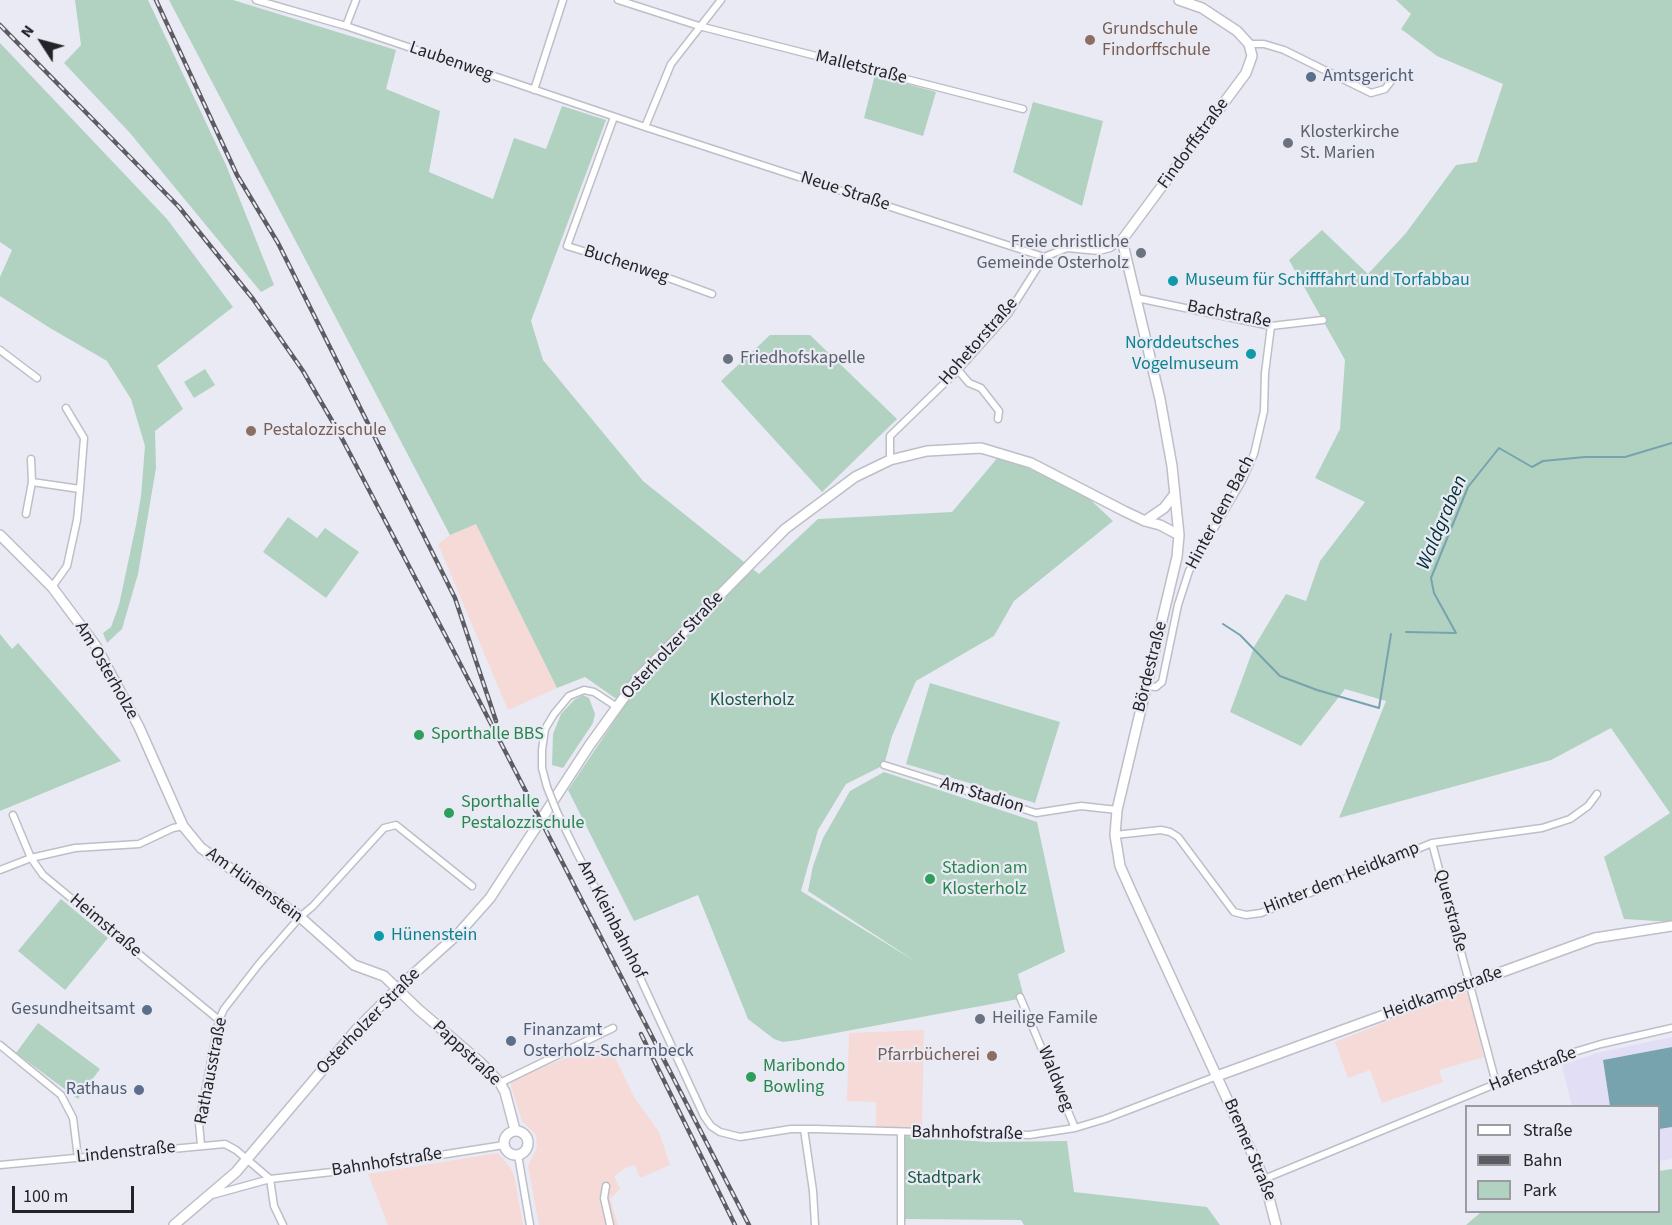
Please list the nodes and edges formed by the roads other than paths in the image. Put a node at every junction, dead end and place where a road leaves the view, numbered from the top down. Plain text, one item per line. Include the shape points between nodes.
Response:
1 (256, 0) edge
2 (356, 0) edge
3 (563, 0) edge
4 (618, 0) edge
5 (721, 0) edge
6 (1179, 0) edge
7 (346, 26) junction
8 (699, 26) junction
9 (1249, 44) junction
10 (1392, 80) dead end
11 (534, 90) junction
12 (1023, 109) dead end
13 (614, 117) junction
14 (645, 127) junction
15 (1122, 240) junction
16 (1044, 257) junction
17 (712, 294) dead end
18 (1137, 298) junction
19 (1323, 320) dead end
20 (1271, 326) junction
21 (0, 350) edge
22 (958, 370) junction
23 (37, 378) dead end
24 (66, 408) dead end
25 (998, 419) dead end
26 (32, 459) dead end
27 (890, 460) junction
28 (32, 482) junction
29 (80, 489) junction
30 (1174, 495) junction
31 (26, 514) dead end
32 (1145, 521) junction
33 (0, 535) edge
34 (1179, 535) junction
35 (52, 586) junction
36 (1146, 686) junction
37 (617, 707) junction
38 (884, 765) dead end
39 (1597, 794) dead end
40 (1117, 810) junction
41 (13, 815) dead end
42 (183, 826) junction
43 (1114, 835) junction
44 (1432, 843) junction
45 (31, 858) junction
46 (0, 870) edge
47 (472, 886) dead end
48 (300, 916) junction
49 (1672, 926) edge
50 (1469, 984) junction
51 (398, 988) junction
52 (1020, 997) dead end
53 (219, 1020) junction
54 (613, 1028) dead end
55 (1672, 1028) edge
56 (0, 1045) edge
57 (1217, 1076) junction
58 (500, 1083) junction
59 (1496, 1083) junction
60 (711, 1126) joint
61 (1075, 1128) junction
62 (804, 1129) junction
63 (515, 1130) junction
64 (901, 1133) junction
65 (201, 1144) junction
66 (504, 1145) junction
67 (518, 1155) junction
68 (78, 1158) junction
69 (247, 1160) junction
70 (0, 1165) edge
71 (270, 1179) junction
72 (1264, 1179) junction
73 (606, 1186) dead end
74 (211, 1195) junction
75 (174, 1225) edge
76 (283, 1225) edge
77 (530, 1225) edge
78 (610, 1225) edge
79 (815, 1225) edge
80 (901, 1225) edge
81 (1276, 1225) edge

1 - 7 street, Laubenweg
2 - 7 street
3 - 11 street
4 - 8 street, Malletstraße
5 - 8 street
6 - 9 street via 1202,8 1237,31
7 - 11 street, Laubenweg
8 - 12 street, Malletstraße
8 - 14 street via 671,64
9 - 10 street via 1284,50 1371,93 1384,89
9 - 15 street, Findorffstraße via 1252,56 1246,73
11 - 13 street, Laubenweg
13 - 14 street, Laubenweg
13 - 17 street, Buchenweg via 567,246
14 - 16 street, Neue Straße
15 - 16 street via 1099,251 1067,248
15 - 18 street, Bördestraße
16 - 22 street, Hohetorstraße via 1008,314
18 - 20 street, Bachstraße
18 - 30 street, Bördestraße via 1160,399
19 - 20 street, Bachstraße
20 - 36 street, Hinter dem Bach via 1264,411 1254,454 1189,572 1178,604 1162,682 1156,687
21 - 23 street
22 - 25 street via 969,383 981,388 999,411
22 - 27 street, Hohetorstraße via 890,436
24 - 29 street via 84,438
26 - 28 street
27 - 32 street, Osterholzer Straße via 927,451 993,451 1031,463
27 - 37 street, Osterholzer Straße via 855,477 785,529 638,678
28 - 29 street
28 - 31 street
29 - 35 street via 67,566
30 - 32 street via 1164,508
30 - 34 street, Bördestraße
32 - 34 street, Osterholzer Straße
33 - 35 street, Am Osterholze
34 - 36 street, Bördestraße
35 - 42 street, Am Osterholze via 83,626 119,687
36 - 40 street, Bördestraße
37 - 51 street, Osterholzer Straße via 490,898 459,933
37 - 60 street, Am Kleinbahnhof, bridge via 594,692 584,690 569,696 545,729 542,758 548,787
38 - 40 street, Am Stadion via 1036,813 1081,806
39 - 44 street, Hinter dem Heidkamp via 1577,815 1561,822 1506,834
40 - 43 street, Bördestraße
41 - 45 street, Heimstraße
42 - 45 street via 139,844 75,848
42 - 48 street, Am Hünenstein via 201,848
43 - 44 street, Hinter dem Heidkamp via 1170,832 1178,837 1234,912 1246,915 1261,913
43 - 57 street, Bördestraße via 1120,866
44 - 50 street, Querstraße
45 - 46 street
45 - 53 street, Heimstraße via 44,875
47 - 48 street, Rathausstraße via 396,825 384,828 314,906
48 - 51 street, Am Hünenstein via 354,965 384,976
48 - 53 street, Rathausstraße via 230,1000
49 - 50 street, Heidkampstraße via 1595,938
50 - 57 street, Heidkampstraße
50 - 59 street, Querstraße
51 - 58 street, Pappstraße
51 - 69 street, Osterholzer Straße via 357,1029
52 - 61 street, Waldweg
53 - 65 street, Rathausstraße via 199,1123
54 - 58 street
55 - 59 street, Hafenstraße via 1570,1053
56 - 68 street via 61,1095 73,1118
57 - 61 street, Bahnhofstraße
57 - 72 street, Bremer Straße
58 - 63 street, Pappstraße via 509,1101
59 - 72 street, Hafenstraße
60 - 62 street, Bahnhofstraße via 740,1137
61 - 64 street, Bahnhofstraße via 1029,1135
62 - 64 street, Bahnhofstraße
62 - 79 street
63 - 66 street via 507,1135
63 - 67 street via 528,1141 527,1149
64 - 80 street
65 - 68 street, Lindenstraße
65 - 69 street, Lindenstraße via 225,1144
66 - 67 street via 508,1153
66 - 71 street, Bahnhofstraße
67 - 77 street
68 - 70 street, Lindenstraße
69 - 71 street
69 - 74 street, Bahnhofstraße
71 - 74 street, Bahnhofstraße
71 - 76 street via 274,1206
72 - 81 street, Bremer Straße
73 - 78 street via 604,1198
74 - 75 street, Bahnhofstraße

